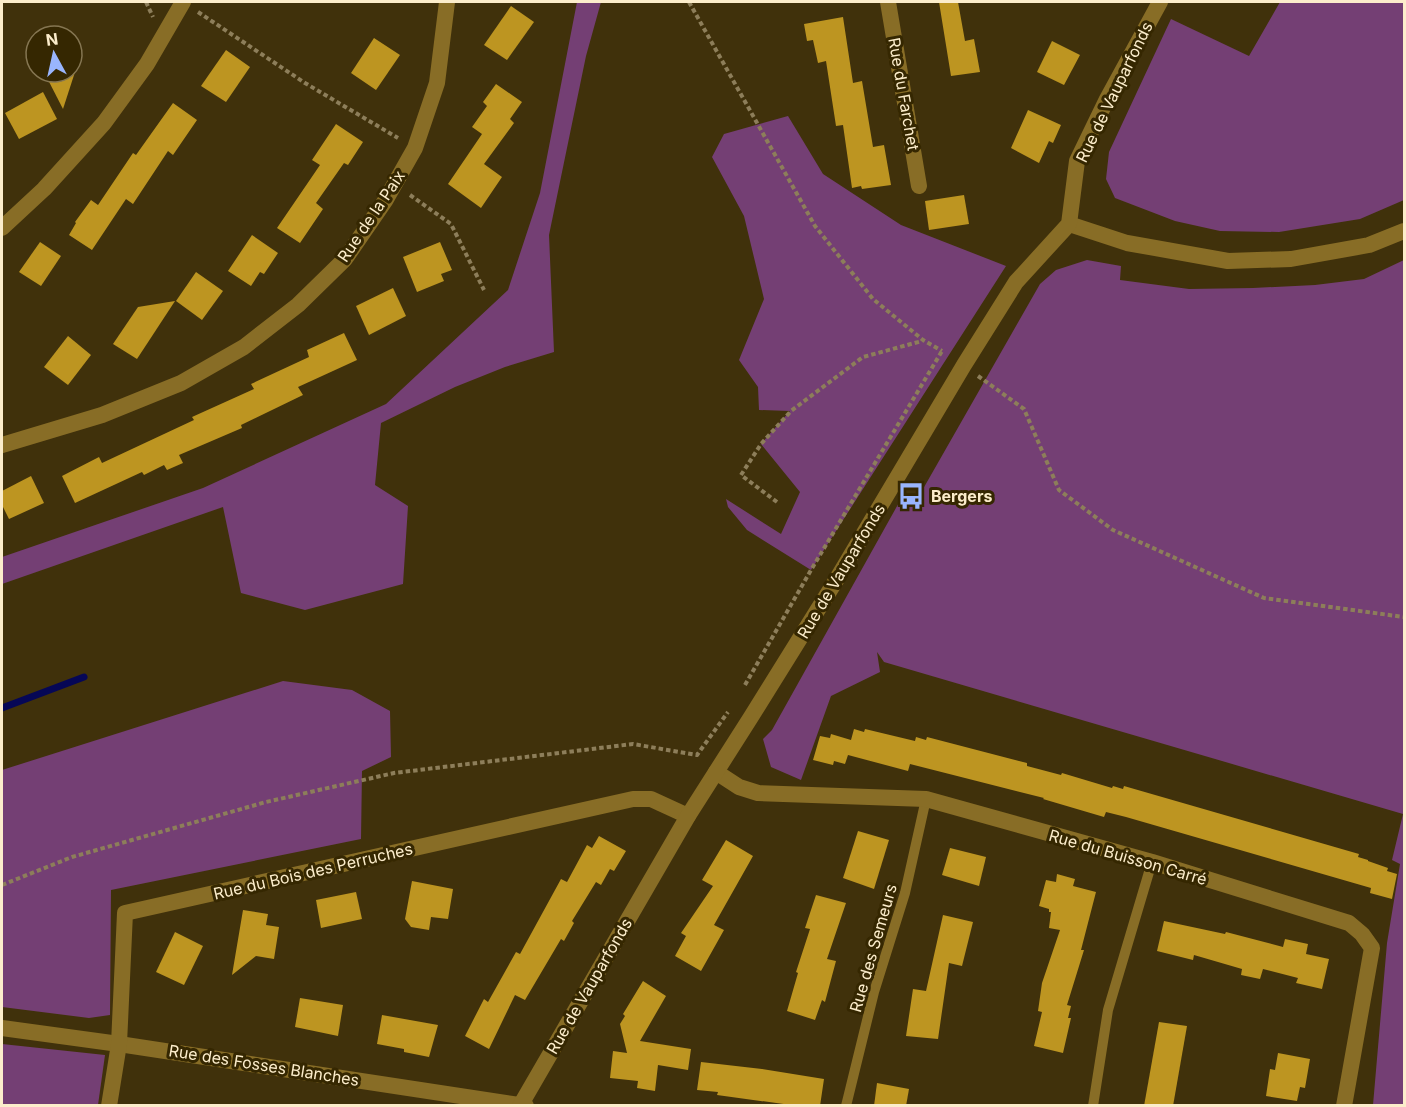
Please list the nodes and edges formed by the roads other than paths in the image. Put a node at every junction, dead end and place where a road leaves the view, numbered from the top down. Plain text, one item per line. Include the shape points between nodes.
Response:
1 (183, 2) edge
2 (447, 2) edge
3 (888, 2) edge
4 (1160, 2) edge
5 (919, 186) dead end
6 (1070, 224) junction
7 (2, 228) edge
8 (1404, 231) edge
9 (2, 445) edge
10 (716, 772) junction
11 (926, 799) junction
12 (688, 816) junction
13 (1152, 862) junction
14 (2, 1028) edge
15 (119, 1044) junction
16 (522, 1105) edge
17 (109, 1106) edge
18 (846, 1106) edge
19 (1093, 1106) edge
20 (1344, 1106) edge

1 - 7 street via 147,64 104,123
2 - 9 street, Rue de la Paix via 437,83 415,148 345,259 298,305 244,347 181,383 102,415
3 - 5 street, Rue du Farchet
4 - 6 street, Rue de Vauparfonds via 1077,161
6 - 8 street via 1126,243 1228,261 1291,259 1369,245
6 - 10 street, Rue de Vauparfonds via 1016,282
10 - 11 street, Rue du Buisson Carré via 739,787 758,793
10 - 12 street, Rue de Vauparfonds
11 - 13 street, Rue du Buisson Carré
11 - 18 lane, Rue des Semeurs via 905,893 874,992
12 - 15 street, Rue du Bois des Perruches via 651,800 633,799 125,913
12 - 16 street, Rue de Vauparfonds
13 - 19 lane via 1108,1010
13 - 20 street, Rue du Buisson Carré via 1349,923 1362,934 1372,948
14 - 15 street, Rue des Fosses Blanches
15 - 16 street, Rue des Fosses Blanches
15 - 17 street, Rue du Bois des Perruches

